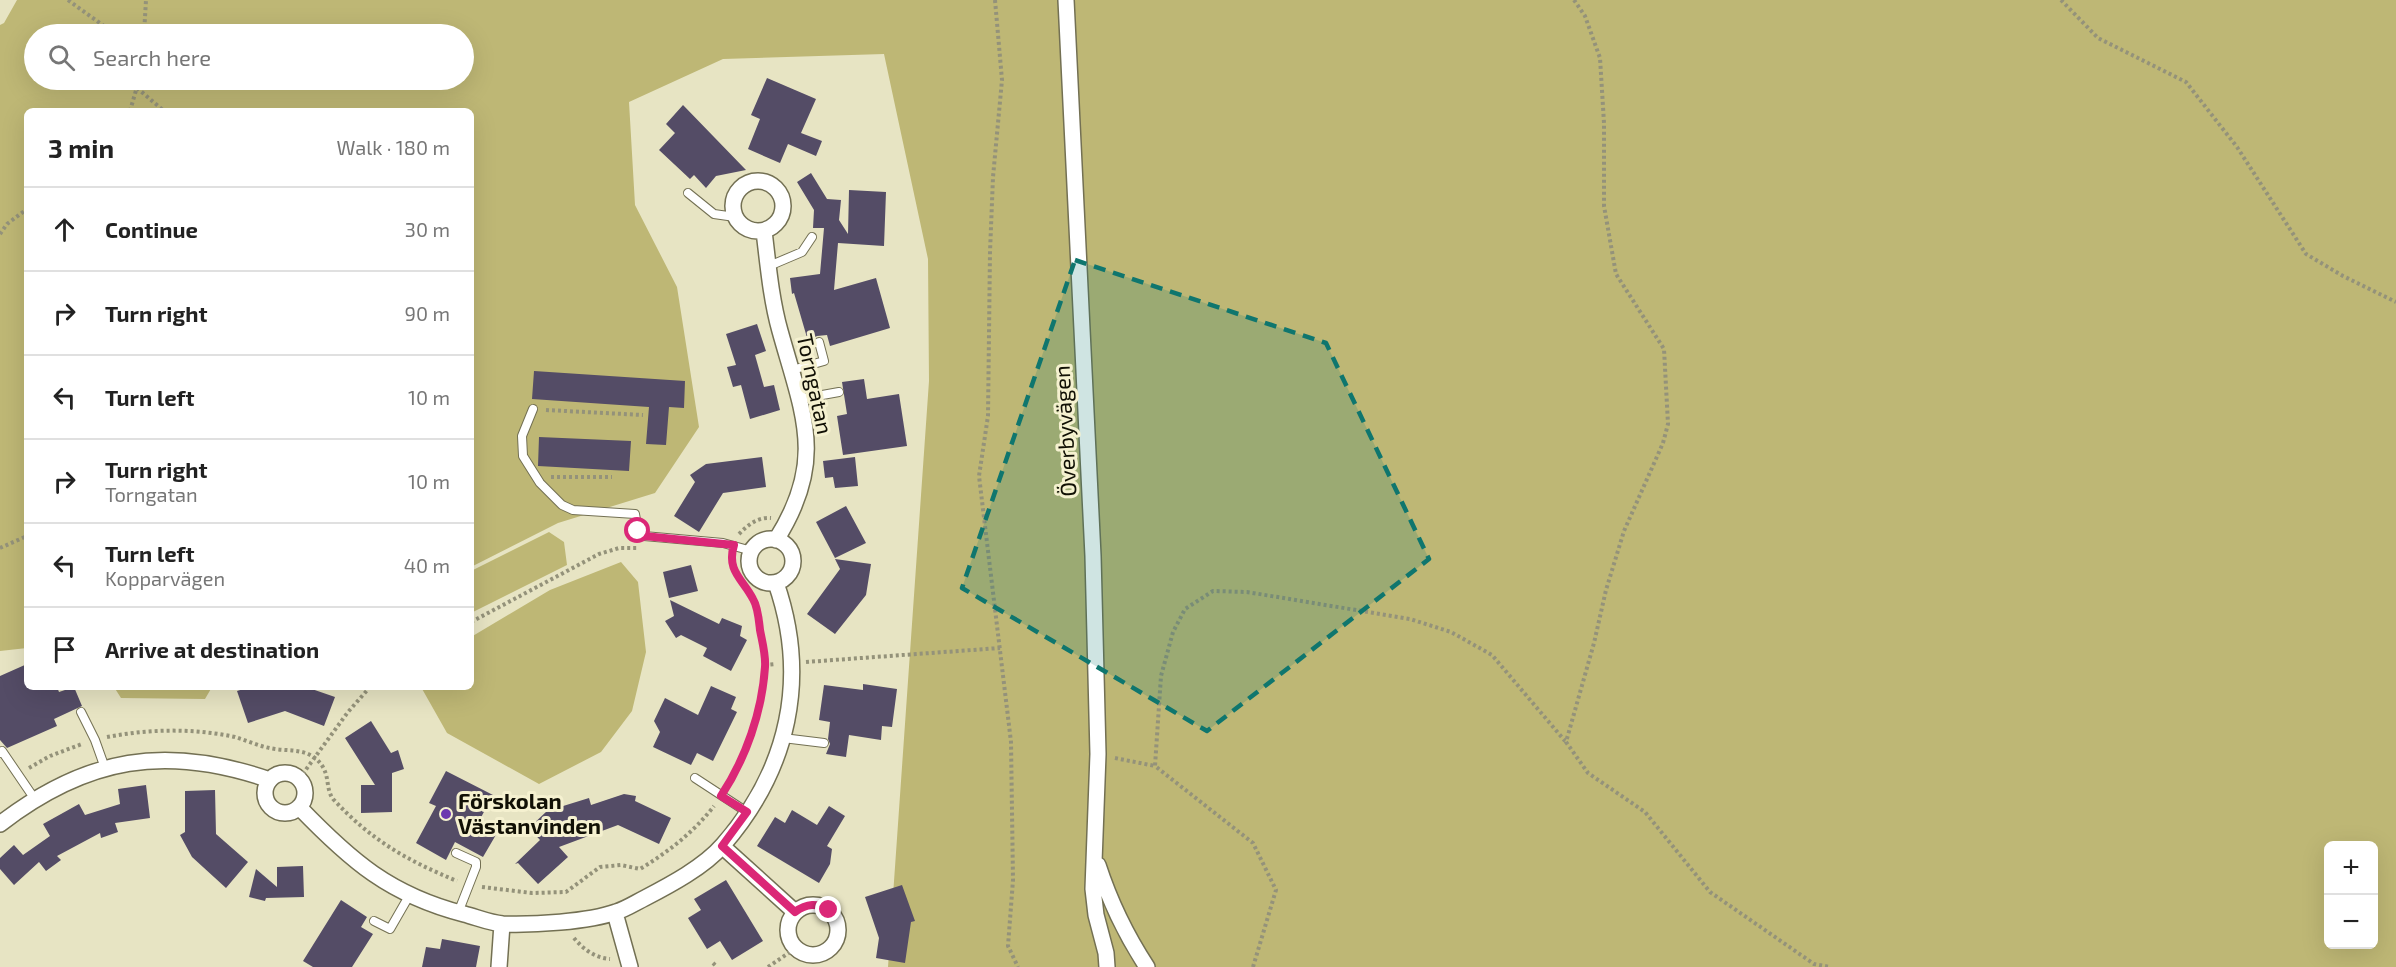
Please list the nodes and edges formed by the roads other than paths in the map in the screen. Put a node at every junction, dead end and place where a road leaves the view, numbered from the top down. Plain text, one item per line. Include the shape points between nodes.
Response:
1 (1066, 0) edge
2 (688, 193) dead end
3 (735, 217) junction
4 (764, 231) junction
5 (812, 237) dead end
6 (769, 266) junction
7 (819, 342) dead end
8 (792, 370) junction
9 (839, 392) dead end
10 (800, 399) junction
11 (533, 409) road end
12 (776, 540) junction
13 (752, 551) junction
14 (776, 583) junction
15 (81, 712) dead end
16 (783, 738) junction
17 (824, 743) dead end
18 (0, 753) edge
19 (105, 768) junction
20 (695, 778) dead end
21 (270, 780) junction
22 (34, 798) junction
23 (299, 807) junction
24 (747, 812) junction
25 (0, 824) edge
26 (722, 846) junction
27 (456, 853) dead end
28 (1096, 859) junction
29 (409, 896) junction
30 (795, 912) junction
31 (458, 913) junction
32 (615, 913) junction
33 (374, 921) dead end
34 (502, 924) junction
35 (499, 967) edge
36 (630, 967) edge
37 (1107, 967) edge
38 (1147, 967) edge

1 - 28 street, Överbyvägen via 1094,556
2 - 3 lane via 714,214
3 - 4 street via 747,229
3 - 4 street via 737,192 751,182 767,182 780,193 784,208 778,223
4 - 6 street, Torngatan
5 - 6 lane via 802,252
6 - 8 street, Torngatan via 779,328
7 - 8 lane via 824,361
8 - 10 street, Torngatan
9 - 10 lane
10 - 12 street, Torngatan via 806,438 805,470 799,497
11 - 13 lane via 522,436 523,456 540,483 562,506 635,514 638,531 644,536 734,545
12 - 13 street via 762,542
12 - 14 street via 788,548 792,562 788,575
13 - 14 street via 749,565 756,578
14 - 16 street via 787,613 792,663
15 - 19 lane
16 - 17 lane
16 - 24 street via 763,790
18 - 22 lane
19 - 21 street via 159,759 191,760
19 - 22 street
20 - 24 lane
21 - 23 street via 265,792 269,805 286,813
21 - 23 street via 287,773 299,778 305,790
22 - 25 street
23 - 29 street via 370,874
24 - 26 street
26 - 30 street
26 - 32 street via 678,881
27 - 31 lane via 476,862 477,867
28 - 37 street, Överbyvägen via 1093,889
28 - 38 street, Överbyvägen via 1110,900
29 - 31 street
29 - 33 lane via 390,929
30 - 30 street via 804,906 829,910 838,932 832,946 819,954 803,953 796,948 788,934
31 - 34 street
32 - 34 street via 567,921
32 - 36 street
34 - 35 street

